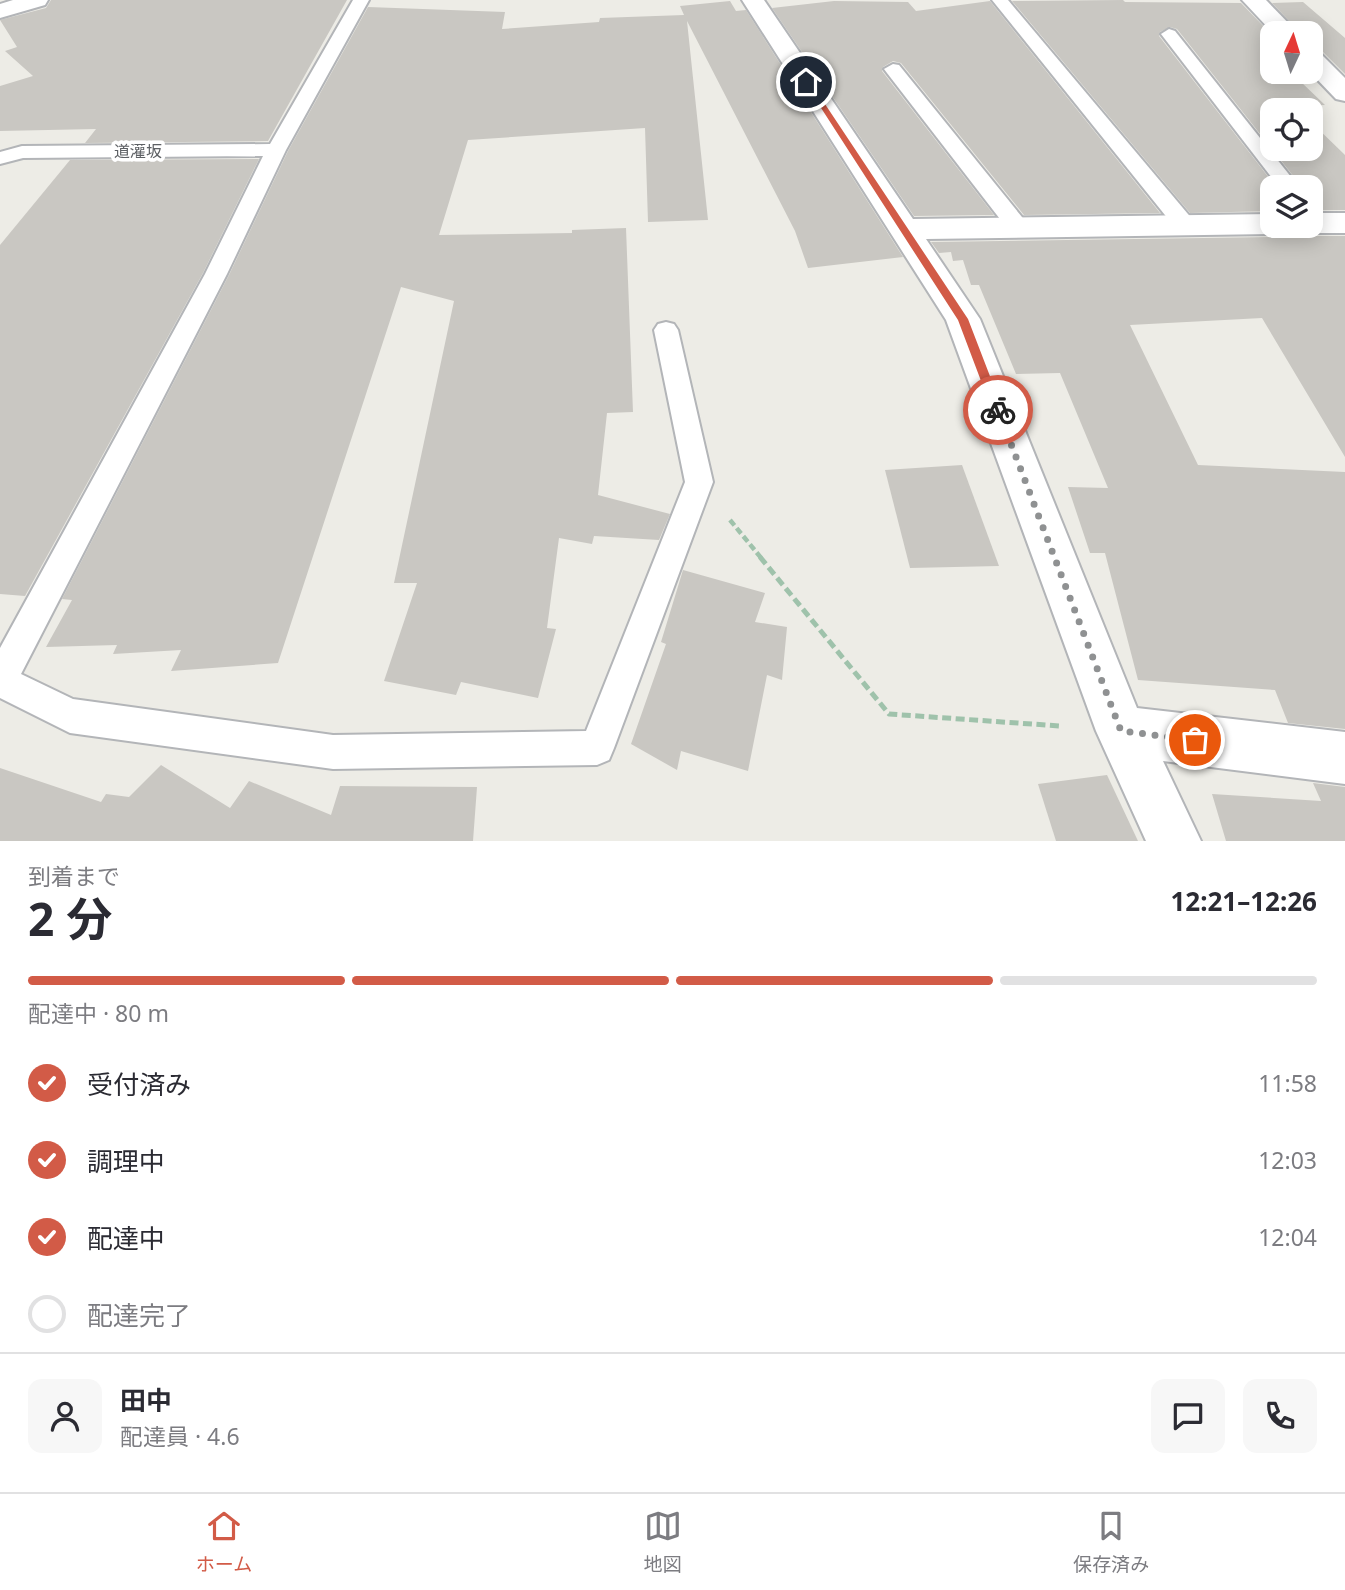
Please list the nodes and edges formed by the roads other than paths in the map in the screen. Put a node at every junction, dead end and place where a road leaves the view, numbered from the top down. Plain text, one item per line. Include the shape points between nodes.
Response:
1 (37, 0) edge
2 (360, 0) edge
3 (753, 0) edge
4 (1000, 0) edge
5 (1253, 0) edge
6 (0, 11) edge
7 (1274, 21) edge
8 (1169, 34) dead end
9 (893, 69) dead end
10 (1323, 70) edge
11 (1345, 93) edge
12 (276, 150) junction
13 (0, 158) edge
14 (1280, 175) edge
15 (1260, 224) edge
16 (1185, 225) junction
17 (1018, 227) junction
18 (902, 229) junction
19 (666, 330) dead end
20 (1121, 731) junction
21 (1345, 758) edge
22 (1174, 841) edge

1 - 6 street
2 - 12 lane
3 - 18 street
4 - 16 lane
5 - 7 street
8 - 14 lane
9 - 17 lane
10 - 11 street
12 - 13 lane, 道灌坂 via 22,152
12 - 19 lane via 216,274 0,681 70,716 333,752 597,748 699,482
15 - 16 street
16 - 17 street
17 - 18 street
18 - 20 street via 963,319
20 - 21 street
20 - 22 street

